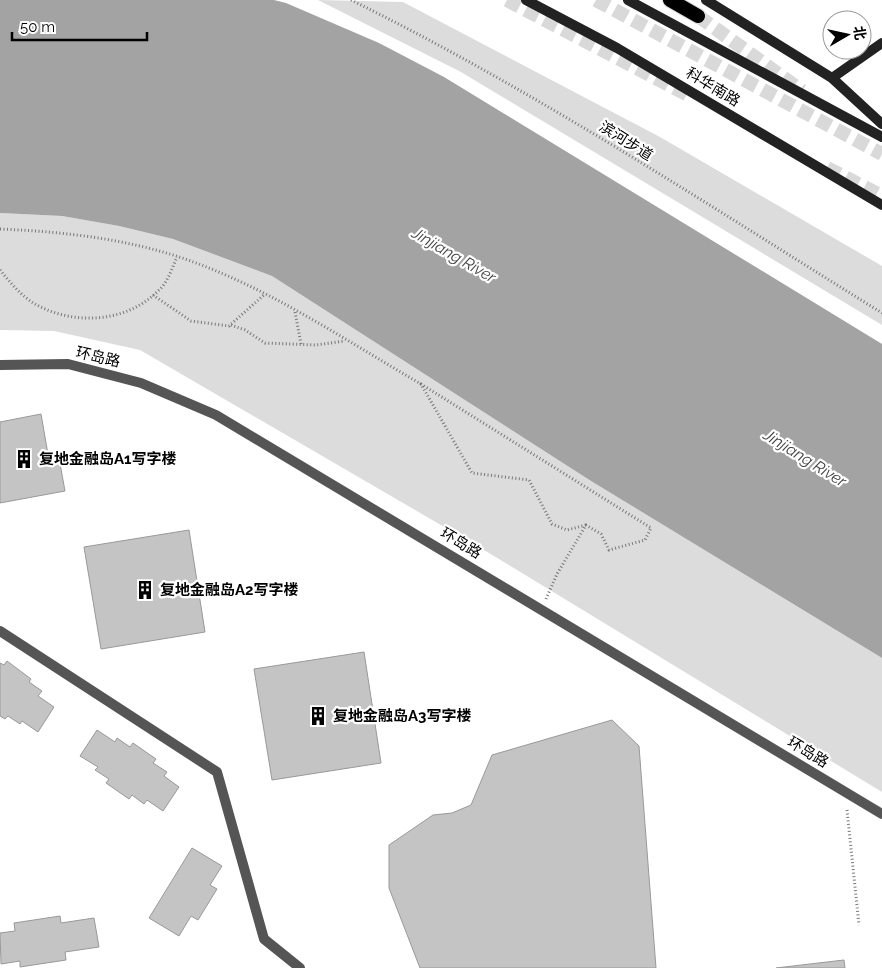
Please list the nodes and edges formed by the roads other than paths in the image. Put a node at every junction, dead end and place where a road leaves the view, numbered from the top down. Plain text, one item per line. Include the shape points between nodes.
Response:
1 (526, 0) edge
2 (628, 0) edge
3 (670, 0) edge
4 (706, 0) edge
5 (698, 16) tunnel mouth
6 (882, 43) edge
7 (832, 78) junction
8 (882, 124) edge
9 (882, 137) edge
10 (882, 205) edge
11 (0, 365) edge
12 (0, 631) edge
13 (882, 814) edge
14 (300, 968) edge

1 - 10 main road, 科华南路 via 617,48
2 - 9 main road
3 - 5 highway
4 - 7 main road
6 - 7 main road
7 - 8 main road
11 - 13 street, 环岛路 via 68,364 141,382 216,415
12 - 14 street via 217,772 264,939

